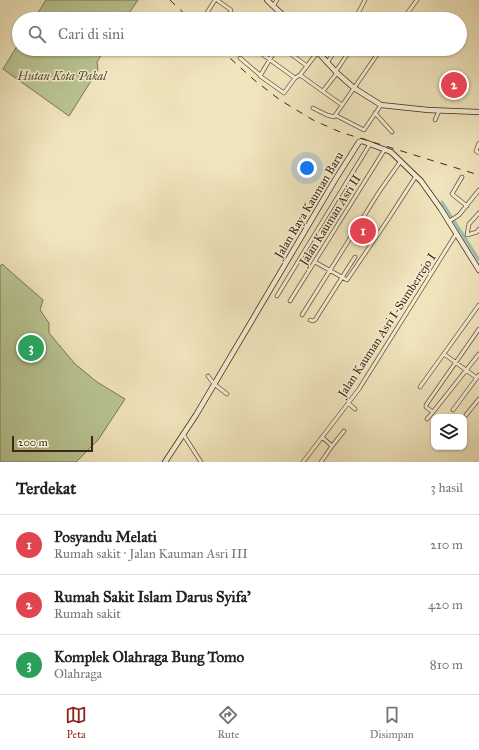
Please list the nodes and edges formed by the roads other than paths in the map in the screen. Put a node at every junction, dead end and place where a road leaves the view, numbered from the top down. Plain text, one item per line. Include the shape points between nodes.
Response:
1 (216, 0) edge
2 (267, 0) edge
3 (277, 0) edge
4 (365, 0) edge
5 (417, 0) edge
6 (273, 6) junction
7 (208, 12) edge
8 (230, 12) edge
9 (279, 12) edge
10 (359, 12) edge
11 (408, 12) edge
12 (265, 56) edge
13 (272, 56) edge
14 (293, 56) edge
15 (313, 56) edge
16 (321, 56) edge
17 (331, 56) edge
18 (346, 56) edge
19 (376, 56) edge
20 (240, 58) dead end
21 (270, 60) junction
22 (327, 62) junction
23 (307, 66) junction
24 (336, 72) junction
25 (260, 76) junction
26 (300, 76) junction
27 (296, 78) junction
28 (354, 88) junction
29 (323, 91) junction
30 (342, 105) junction
31 (382, 105) junction
32 (313, 108) dead end
33 (439, 111) junction
34 (479, 112) edge
35 (375, 113) junction
36 (335, 115) junction
37 (435, 120) dead end
38 (392, 132) dead end
39 (479, 143) edge
40 (370, 144) junction
41 (385, 149) junction
42 (479, 153) edge
43 (400, 162) junction
44 (416, 175) junction
45 (462, 177) dead end
46 (479, 190) edge
47 (467, 206) junction
48 (479, 213) edge
49 (450, 221) junction
50 (469, 226) junction
51 (478, 230) edge
52 (456, 234) junction
53 (467, 235) junction
54 (460, 240) junction
55 (355, 257) dead end
56 (315, 262) junction
57 (329, 270) junction
58 (479, 270) edge
59 (343, 279) junction
60 (277, 296) dead end
61 (290, 301) dead end
62 (479, 305) edge
63 (302, 315) dead end
64 (310, 320) dead end
65 (479, 329) edge
66 (444, 354) junction
67 (479, 354) edge
68 (456, 362) junction
69 (466, 370) junction
70 (208, 376) dead end
71 (478, 377) edge
72 (214, 384) junction
73 (420, 387) dead end
74 (227, 394) dead end
75 (479, 398) edge
76 (348, 403) junction
77 (355, 409) dead end
78 (453, 410) dead end
79 (433, 412) junction
80 (467, 414) edge
81 (427, 419) dead end
82 (344, 431) dead end
83 (183, 434) junction
84 (322, 438) junction
85 (332, 446) junction
86 (165, 462) edge
87 (201, 462) edge
88 (303, 462) edge
89 (321, 462) edge

1 - 7 street
1 - 8 street via 231,10
2 - 6 street
3 - 6 street
4 - 10 street
5 - 11 street
6 - 9 street
12 - 21 street
13 - 21 street
14 - 23 street
15 - 23 street
16 - 22 street
17 - 22 street
18 - 24 street
19 - 28 street
20 - 25 street
21 - 25 street
21 - 27 street
22 - 24 street
23 - 26 street
24 - 28 street
24 - 29 street
25 - 27 street via 284,93
26 - 27 street
26 - 29 street
28 - 30 street
28 - 31 street
29 - 30 street
30 - 36 street
31 - 33 street
31 - 35 street
32 - 36 street via 332,117
33 - 34 street
33 - 37 street
35 - 36 street via 363,130
35 - 38 street
39 - 42 street via 476,150
40 - 41 street
40 - 60 street
40 - 72 street, Jalan Raya Kauman Baru via 362,141 356,146
41 - 43 street
41 - 56 street, Jalan Kauman Asri II
43 - 44 street
43 - 57 street
44 - 49 street
44 - 59 street via 347,280
45 - 47 street via 452,193
46 - 47 street
47 - 49 street via 460,215
48 - 50 street
49 - 52 street
50 - 51 street
50 - 53 street
51 - 53 street
52 - 54 street
52 - 76 street, Jalan Kauman Asri I-Sumberrejo I via 359,390
53 - 54 street
54 - 58 street
55 - 59 street
56 - 57 street
56 - 61 street, Jalan Kauman Asri II
57 - 59 street
57 - 63 street
59 - 64 street via 315,320
62 - 66 street
65 - 68 street
66 - 68 street
66 - 73 street
67 - 69 street
68 - 69 street
68 - 79 street via 426,405
69 - 71 street
69 - 79 street
70 - 72 street
71 - 78 street
72 - 74 street
72 - 83 street, Jalan Raya Kauman Baru
75 - 80 street
76 - 77 street
76 - 84 street, Jalan Kauman Asri I-Sumberrejo I
79 - 81 street
82 - 85 street
83 - 86 street, Jalan Raya Kauman Baru
83 - 87 street
84 - 85 street
84 - 88 street, Jalan Kauman Asri I-Sumberrejo I
85 - 89 street

